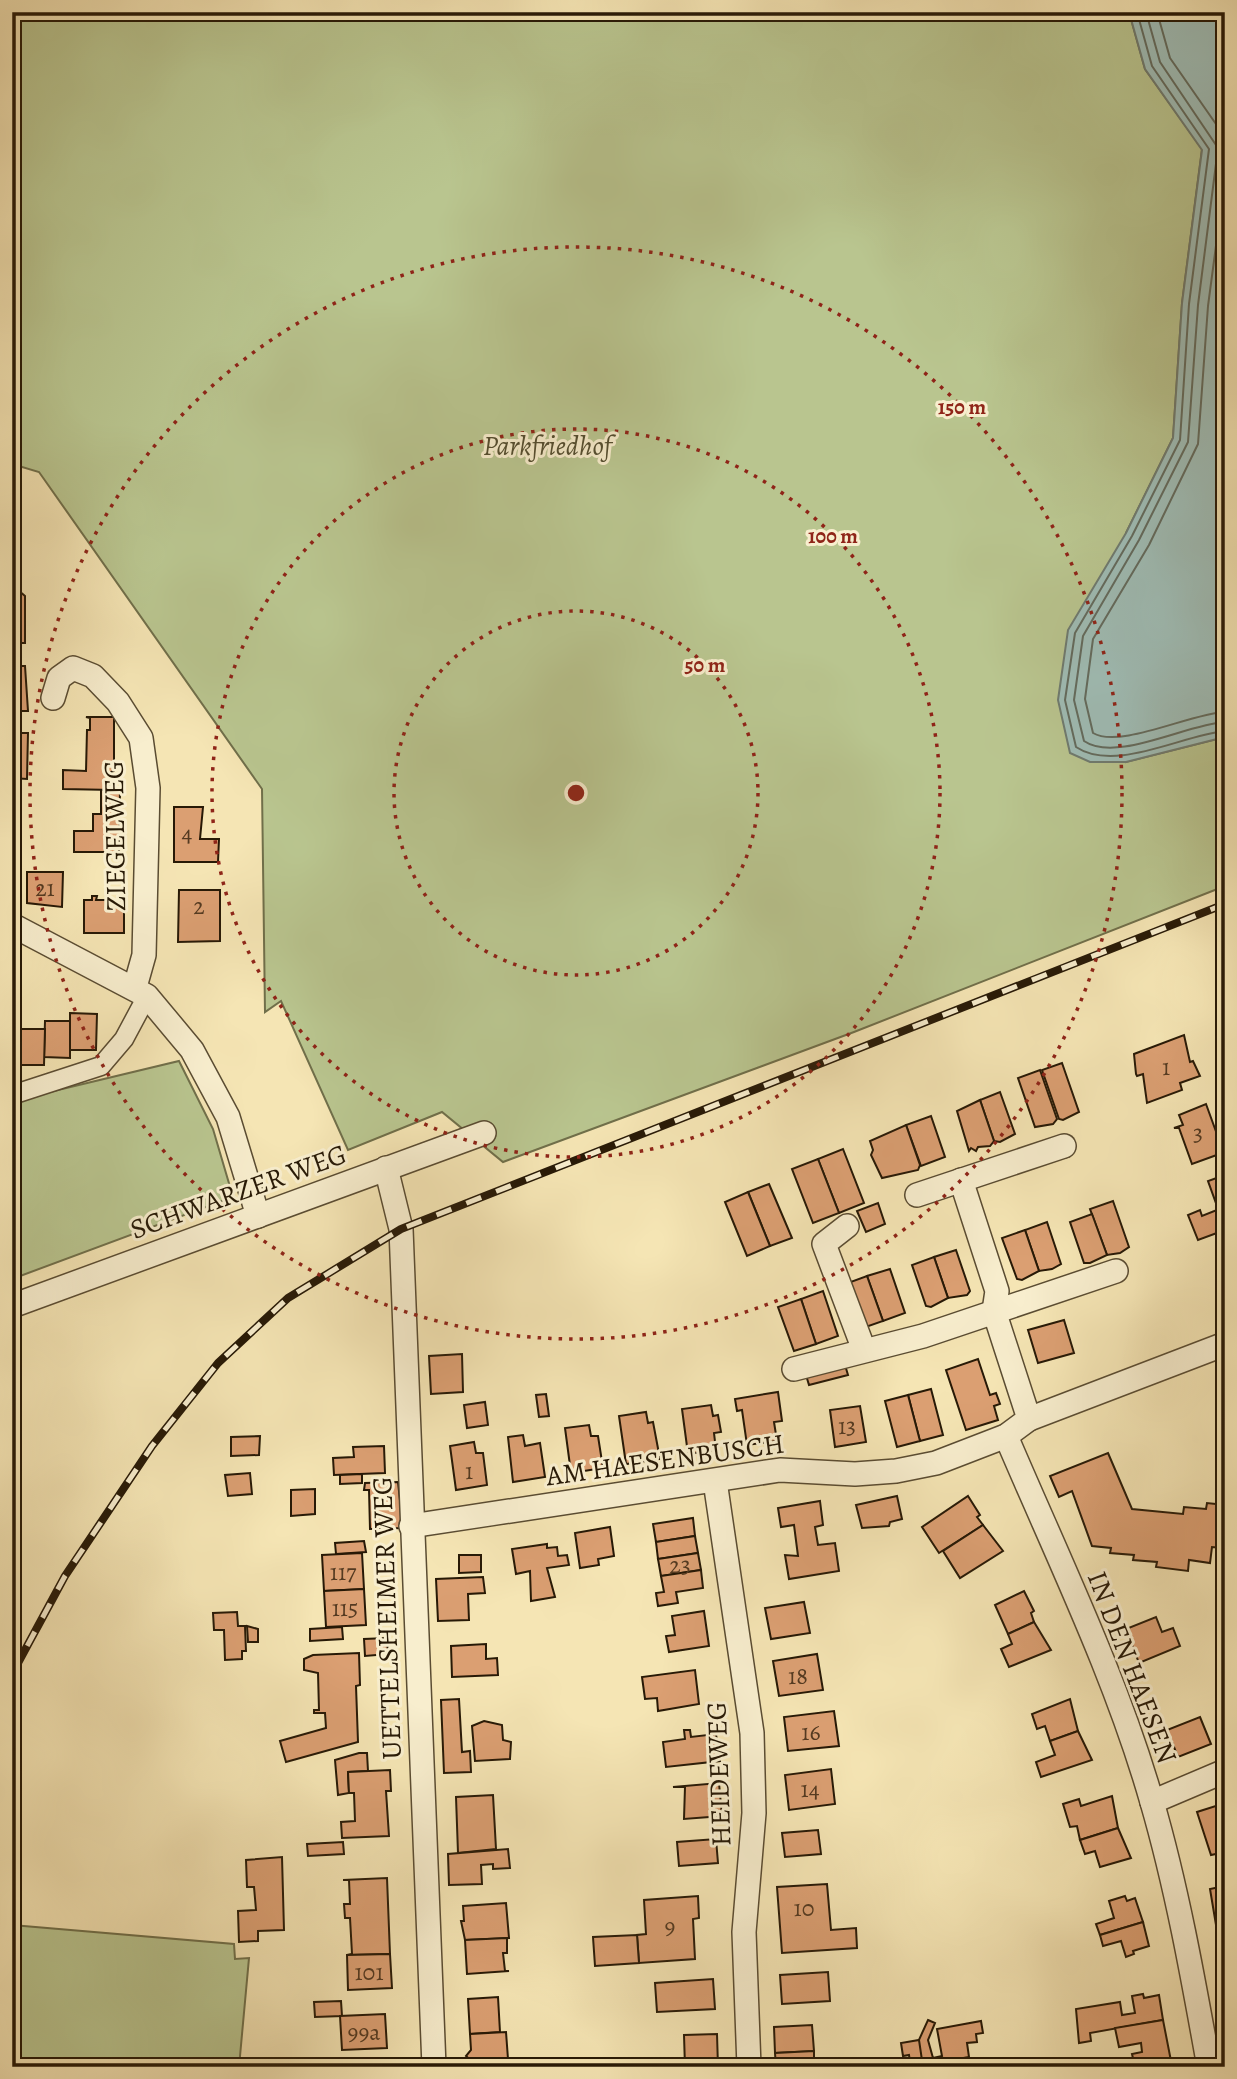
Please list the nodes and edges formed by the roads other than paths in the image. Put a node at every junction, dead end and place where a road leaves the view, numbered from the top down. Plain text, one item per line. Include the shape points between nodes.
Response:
1 (53, 698) dead end
2 (12, 925) edge
3 (141, 991) junction
4 (12, 1095) edge
5 (484, 1133) dead end
6 (1064, 1146) dead end
7 (386, 1168) junction
8 (961, 1180) junction
9 (917, 1195) dead end
10 (258, 1216) junction
11 (847, 1226) dead end
12 (1116, 1271) dead end
13 (12, 1306) edge
14 (994, 1311) junction
15 (1225, 1344) edge
16 (864, 1350) junction
17 (794, 1369) dead end
18 (1029, 1419) junction
19 (1006, 1436) junction
20 (715, 1481) junction
21 (411, 1526) junction
22 (1225, 1771) edge
23 (1152, 1802) junction
24 (434, 2067) edge
25 (749, 2067) edge
26 (1209, 2067) edge

1 - 3 street, ZIEGELWEG via 59,678 73,668 93,676 118,702 141,738 148,788
2 - 3 street
3 - 4 street via 124,1040 101,1066
3 - 10 street via 192,1050 228,1117
5 - 7 street, SCHWARZER WEG
6 - 8 street
7 - 10 street, SCHWARZER WEG
7 - 21 street, UETTELSHEIMER WEG via 401,1229
8 - 9 street
8 - 14 street via 997,1291
10 - 13 street, SCHWARZER WEG
11 - 16 street via 824,1244
12 - 14 street
14 - 16 street via 923,1336
14 - 18 street
15 - 18 street
16 - 17 street
18 - 19 street
19 - 20 street, AM HAESENBUSCH via 936,1463 896,1471 779,1470
19 - 23 street, IN DEN HAESEN via 1111,1681
20 - 21 street, AM HAESENBUSCH
20 - 25 street, HEIDEWEG via 752,1733 754,1813 744,1932
21 - 24 street, UETTELSHEIMER WEG
22 - 23 street
23 - 26 street, IN DEN HAESEN

